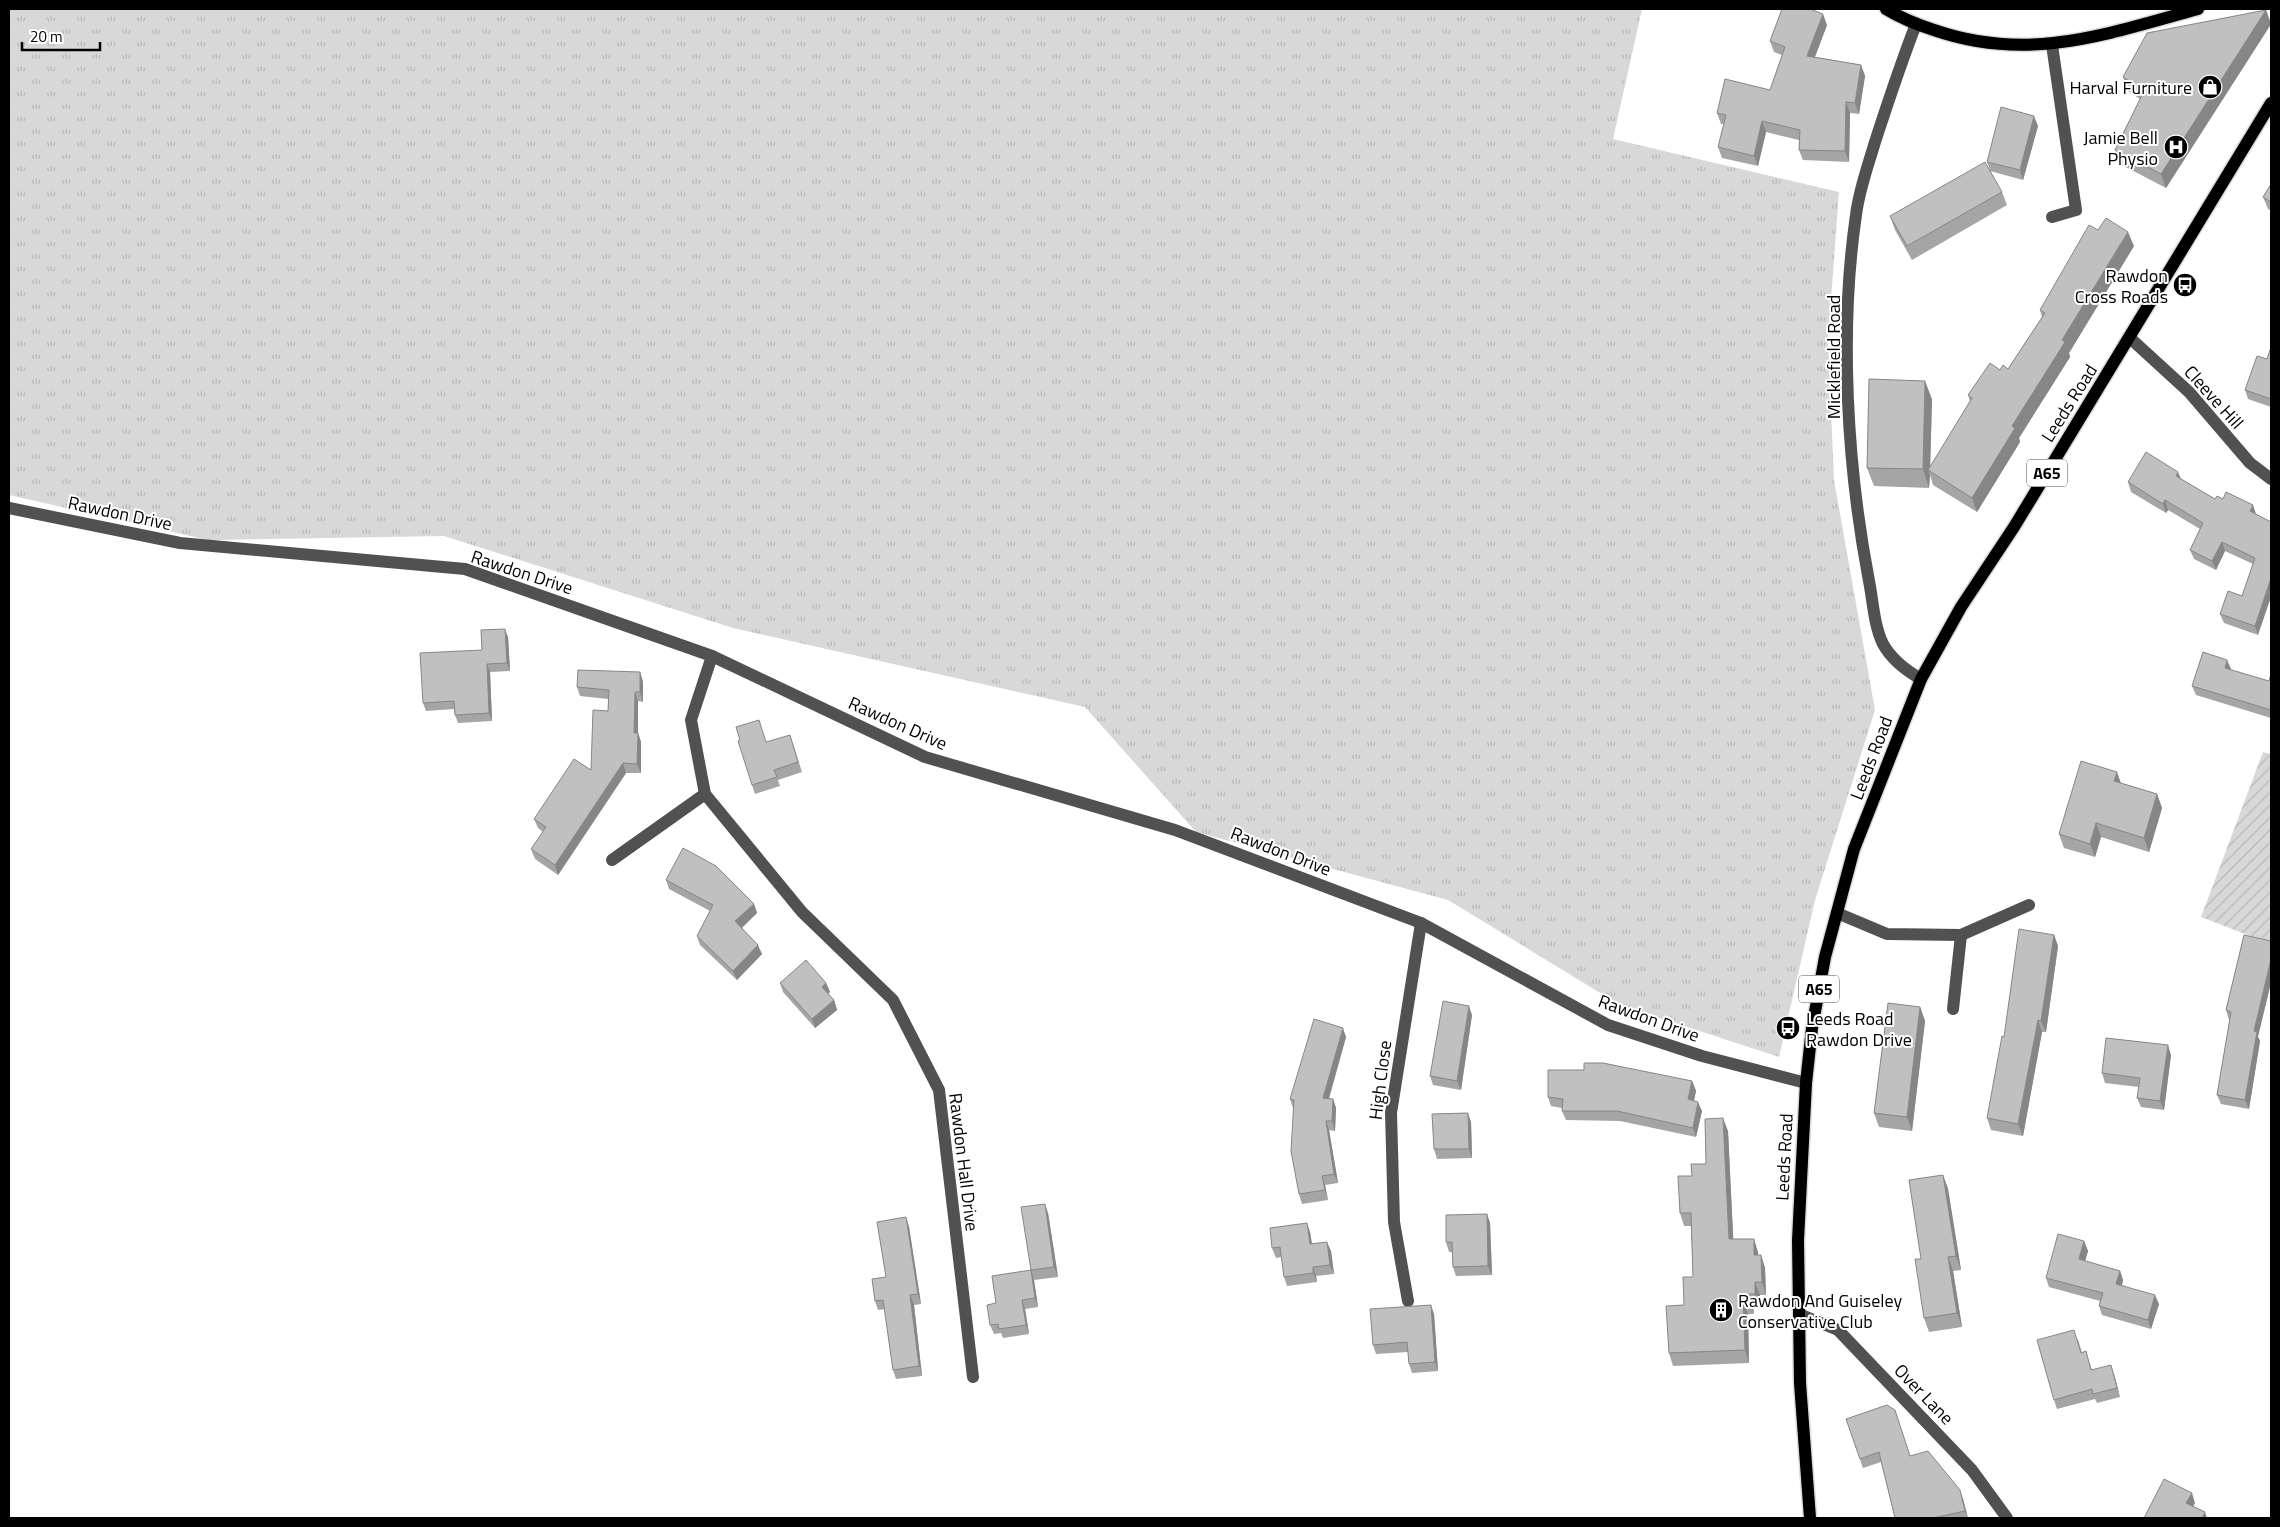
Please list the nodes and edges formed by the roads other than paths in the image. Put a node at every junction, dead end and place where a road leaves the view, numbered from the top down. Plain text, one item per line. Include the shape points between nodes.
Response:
1 (1886, 9) edge
2 (2198, 9) edge
3 (1916, 24) junction
4 (2052, 45) junction
5 (2271, 103) edge
6 (2052, 217) dead end
7 (2130, 338) junction
8 (2271, 479) edge
9 (9, 508) edge
10 (712, 656) junction
11 (1921, 679) junction
12 (705, 794) junction
13 (612, 860) dead end
14 (2029, 905) dead end
15 (1837, 913) junction
16 (1421, 923) junction
17 (1961, 934) junction
18 (1953, 1010) dead end
19 (1806, 1083) junction
20 (1408, 1301) dead end
21 (1798, 1314) junction
22 (973, 1376) dead end
23 (1810, 1518) edge
24 (2007, 1518) edge

1 - 3 main road
2 - 4 main road via 2099,37
3 - 4 main road via 1984,43
3 - 11 street, Micklefield Road via 1881,123 1856,214 1850,279 1848,395 1862,545 1878,632 1904,670
4 - 6 street via 2076,210
5 - 7 main road, Leeds Road / A65
7 - 8 street, Cleeve Hill via 2189,392 2250,463
7 - 11 main road, Leeds Road / A65 via 1961,607
9 - 10 street, Rawdon Drive via 180,543 466,570
10 - 12 street, Rawdon Hall Drive via 692,720
10 - 16 street, Rawdon Drive via 925,757 1175,830
11 - 15 main road, Leeds Road / A65 via 1854,850
12 - 13 street
12 - 22 street, Rawdon Hall Drive via 802,912 893,1000 939,1090
14 - 17 street
15 - 17 street via 1887,934
15 - 19 main road, Leeds Road / A65 via 1812,1028
16 - 19 street, Rawdon Drive via 1608,1026 1702,1056
16 - 20 street, High Close via 1391,1114 1394,1222
17 - 18 street
19 - 21 main road, Leeds Road / A65 via 1798,1240
21 - 23 main road, Leeds Road / A65
21 - 24 street, Over Lane via 1838,1330 1972,1470

